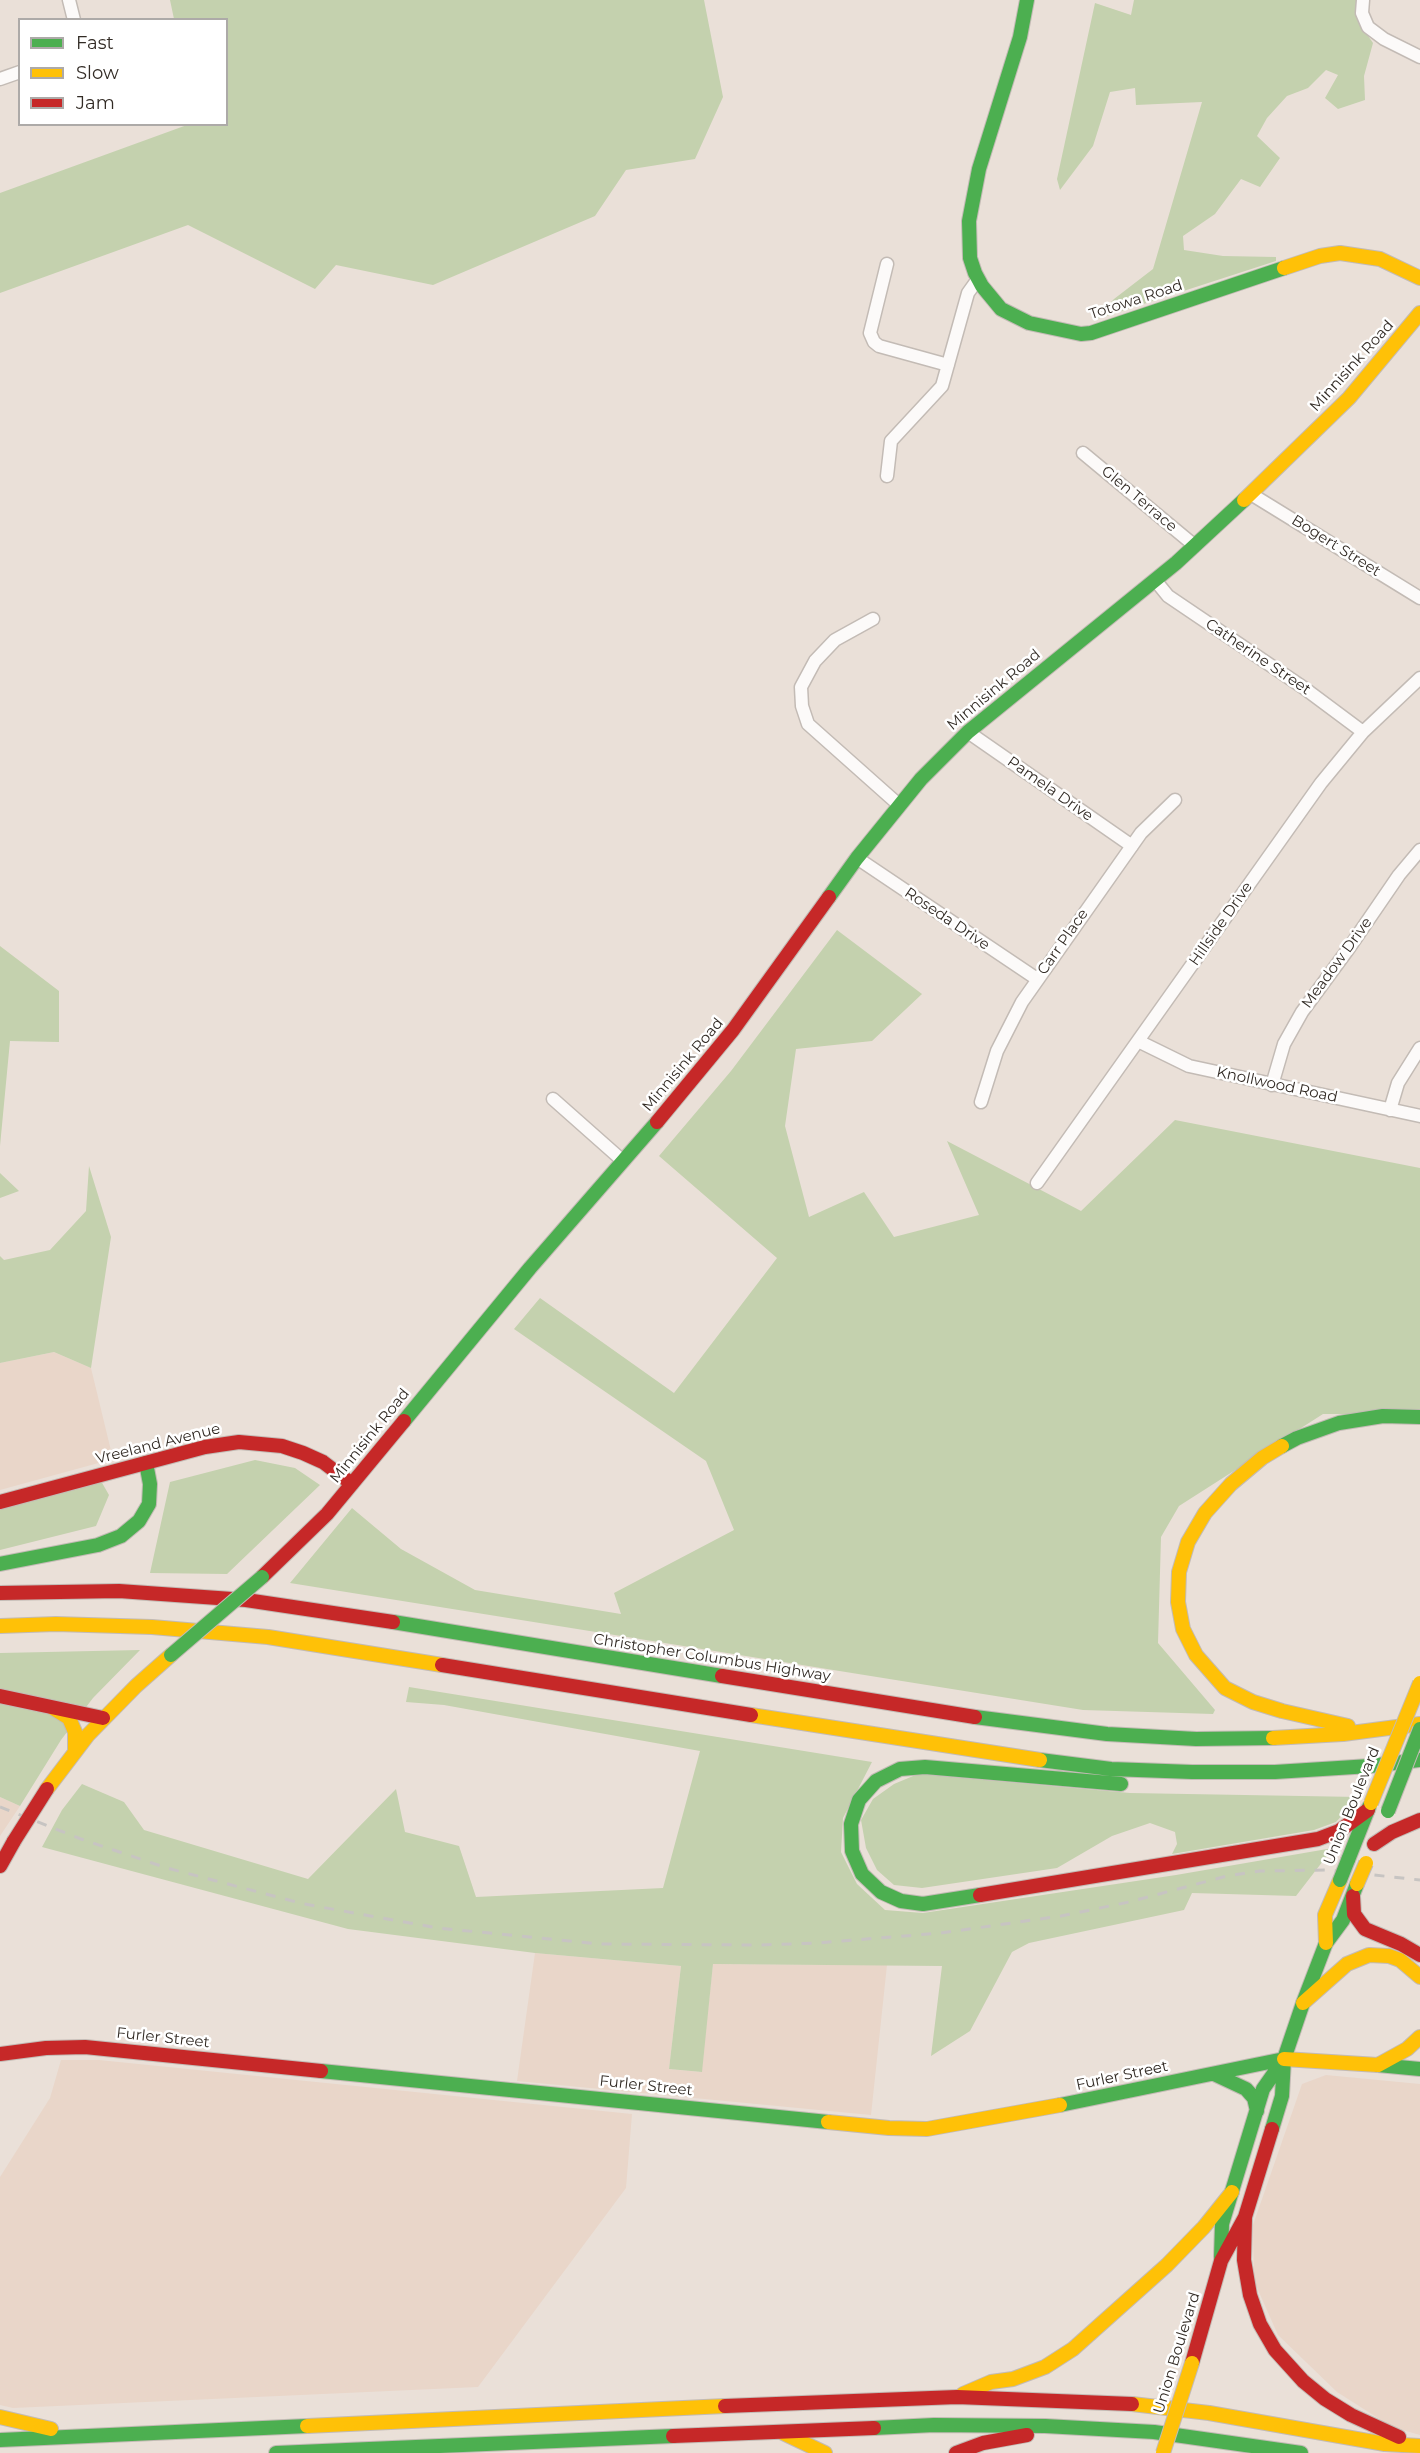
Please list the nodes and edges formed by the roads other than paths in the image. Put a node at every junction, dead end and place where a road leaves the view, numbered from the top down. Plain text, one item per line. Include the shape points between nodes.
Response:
1 (69, 0) edge
2 (1028, 0) edge
3 (1363, 0) edge
4 (74, 18) edge
5 (1420, 57) edge
6 (18, 73) edge
7 (0, 79) edge
8 (887, 264) dead end
9 (1420, 278) edge
10 (978, 279) junction
11 (1420, 313) edge
12 (948, 365) junction
13 (1083, 453) dead end
14 (886, 476) dead end
15 (1251, 494) junction
16 (1195, 546) junction
17 (1155, 580) junction
18 (1420, 598) edge
19 (873, 619) dead end
20 (1420, 678) edge
21 (968, 732) junction
22 (1363, 732) junction
23 (1175, 800) dead end
24 (899, 805) junction
25 (1132, 846) junction
26 (1420, 850) edge
27 (857, 858) junction
28 (1037, 979) junction
29 (1138, 1041) junction
30 (1420, 1048) edge
31 (1272, 1085) junction
32 (553, 1099) dead end
33 (981, 1102) dead end
34 (1389, 1110) junction
35 (1420, 1116) edge
36 (623, 1161) junction
37 (1037, 1183) dead end
38 (1420, 1417) edge
39 (146, 1463) junction
40 (352, 1484) junction
41 (0, 1502) edge
42 (0, 1564) edge
43 (0, 1593) edge
44 (0, 1626) edge
45 (1420, 1683) edge
46 (0, 1696) edge
47 (46, 1706) junction
48 (103, 1718) junction
49 (1420, 1724) edge
50 (1420, 1730) edge
51 (1370, 1731) junction
52 (75, 1749) junction
53 (1420, 1760) edge
54 (1192, 1772) junction
55 (1131, 1784) dead end
56 (1162, 1786) dead end
57 (1369, 1807) junction
58 (1420, 1820) edge
59 (1374, 1844) junction
60 (0, 1866) edge
61 (1355, 1890) junction
62 (1326, 1943) junction
63 (1420, 1955) edge
64 (1420, 1977) edge
65 (1303, 2002) junction
66 (1420, 2037) edge
67 (0, 2054) edge
68 (1284, 2059) junction
69 (1378, 2065) junction
70 (1420, 2069) edge
71 (1214, 2074) junction
72 (1257, 2111) junction
73 (1232, 2192) junction
74 (1245, 2217) junction
75 (1221, 2262) junction
76 (957, 2397) junction
77 (0, 2417) edge
78 (1070, 2427) junction
79 (779, 2431) junction
80 (82, 2435) junction
81 (0, 2440) edge
82 (1420, 2445) edge
83 (276, 2453) edge
84 (825, 2453) edge
85 (956, 2453) edge
86 (1163, 2453) edge
87 (1301, 2453) edge

1 - 4 street
2 - 10 main road, Totowa Road via 971,202 970,258
3 - 5 street via 1364,21 1375,33
6 - 7 street
8 - 12 street via 870,333 874,342
9 - 10 main road, Totowa Road via 1380,258 1340,253 1320,256 1082,334 1014,316 991,299
10 - 12 street via 968,293
11 - 15 main road, Minnisink Road via 1349,398
12 - 14 street via 942,386 891,441
13 - 16 street, Glen Terrace
15 - 16 main road, Minnisink Road
15 - 18 street, Bogert Street
16 - 17 main road, Minnisink Road
17 - 21 main road, Minnisink Road
17 - 22 street, Catherine Street via 1168,596
19 - 24 street via 835,640 815,661 801,687 802,706 808,724
20 - 22 street, Hillside Drive
21 - 24 main road, Minnisink Road
21 - 25 street, Pamela Drive
22 - 29 street, Hillside Drive via 1321,783
23 - 25 street, Carr Place
24 - 27 main road, Minnisink Road
25 - 28 street, Carr Place
26 - 31 street, Meadow Drive via 1302,1012 1284,1044
27 - 28 street, Roseda Drive
27 - 36 main road, Minnisink Road via 733,1030
28 - 33 street, Carr Place via 1004,1034
29 - 31 street, Knollwood Road via 1189,1066
29 - 37 street, Hillside Drive
30 - 34 street via 1398,1083
31 - 34 street, Knollwood Road
32 - 36 street
34 - 35 street, Knollwood Road
36 - 40 main road, Minnisink Road
38 - 51 main road via 1383,1416 1339,1423 1297,1438 1262,1458 1205,1513 1188,1542 1179,1572 1178,1602 1183,1629 1196,1655 1220,1683 1253,1702
39 - 40 main road, Vreeland Avenue via 219,1444 260,1442 323,1462
39 - 41 main road, Vreeland Avenue
39 - 42 main road via 149,1504 139,1521 121,1536 98,1545
40 - 48 main road, Minnisink Road, bridge via 306,1536
43 - 51 main road, Christopher Columbus Highway via 139,1592 256,1601 1077,1731 1206,1739
44 - 54 main road via 152,1627 268,1637 996,1754 1112,1768
45 - 57 main road, Union Boulevard, bridge
46 - 47 main road
47 - 48 main road
47 - 52 main road via 69,1718 75,1732
48 - 52 main road, Minnisink Road
49 - 51 main road, Christopher Columbus Highway
50 - 59 main road, Union Boulevard, bridge
52 - 60 main road, Minnisink Road, bridge
53 - 54 main road via 1332,1769
54 - 56 main road
55 - 57 main road via 924,1767 900,1769 876,1781 859,1800 851,1824 852,1851 862,1874 881,1892 901,1901 923,1904 1318,1839 1339,1831
57 - 62 main road, Union Boulevard, bridge via 1325,1915
58 - 59 main road
59 - 61 main road, Union Boulevard, bridge
61 - 62 main road, Union Boulevard via 1343,1920
61 - 63 main road via 1354,1914 1365,1929
62 - 65 main road, Union Boulevard
64 - 65 main road via 1400,1960 1369,1955 1347,1964
65 - 68 main road, Union Boulevard
66 - 69 main road
67 - 71 main road, Furler Street via 85,2047 927,2129
68 - 69 main road, Furler Street
68 - 71 main road, Furler Street
68 - 72 main road, Union Boulevard via 1263,2089
68 - 74 main road, Union Boulevard via 1282,2096
69 - 70 main road, Furler Street
71 - 72 main road via 1246,2089 1254,2098
72 - 73 main road, Union Boulevard
73 - 75 main road, Union Boulevard via 1222,2224
73 - 76 main road via 1167,2265 1073,2349 1045,2367 991,2382
74 - 75 main road, Union Boulevard
74 - 82 main road via 1244,2260 1250,2295 1275,2350 1303,2381 1342,2410
75 - 86 main road, Union Boulevard, bridge
76 - 80 main road
76 - 82 main road via 1133,2404 1209,2413 1385,2444
77 - 80 main road
78 - 79 main road via 934,2425
78 - 85 main road via 982,2443
78 - 87 main road via 1154,2432
79 - 83 main road
79 - 84 main road
80 - 81 main road

